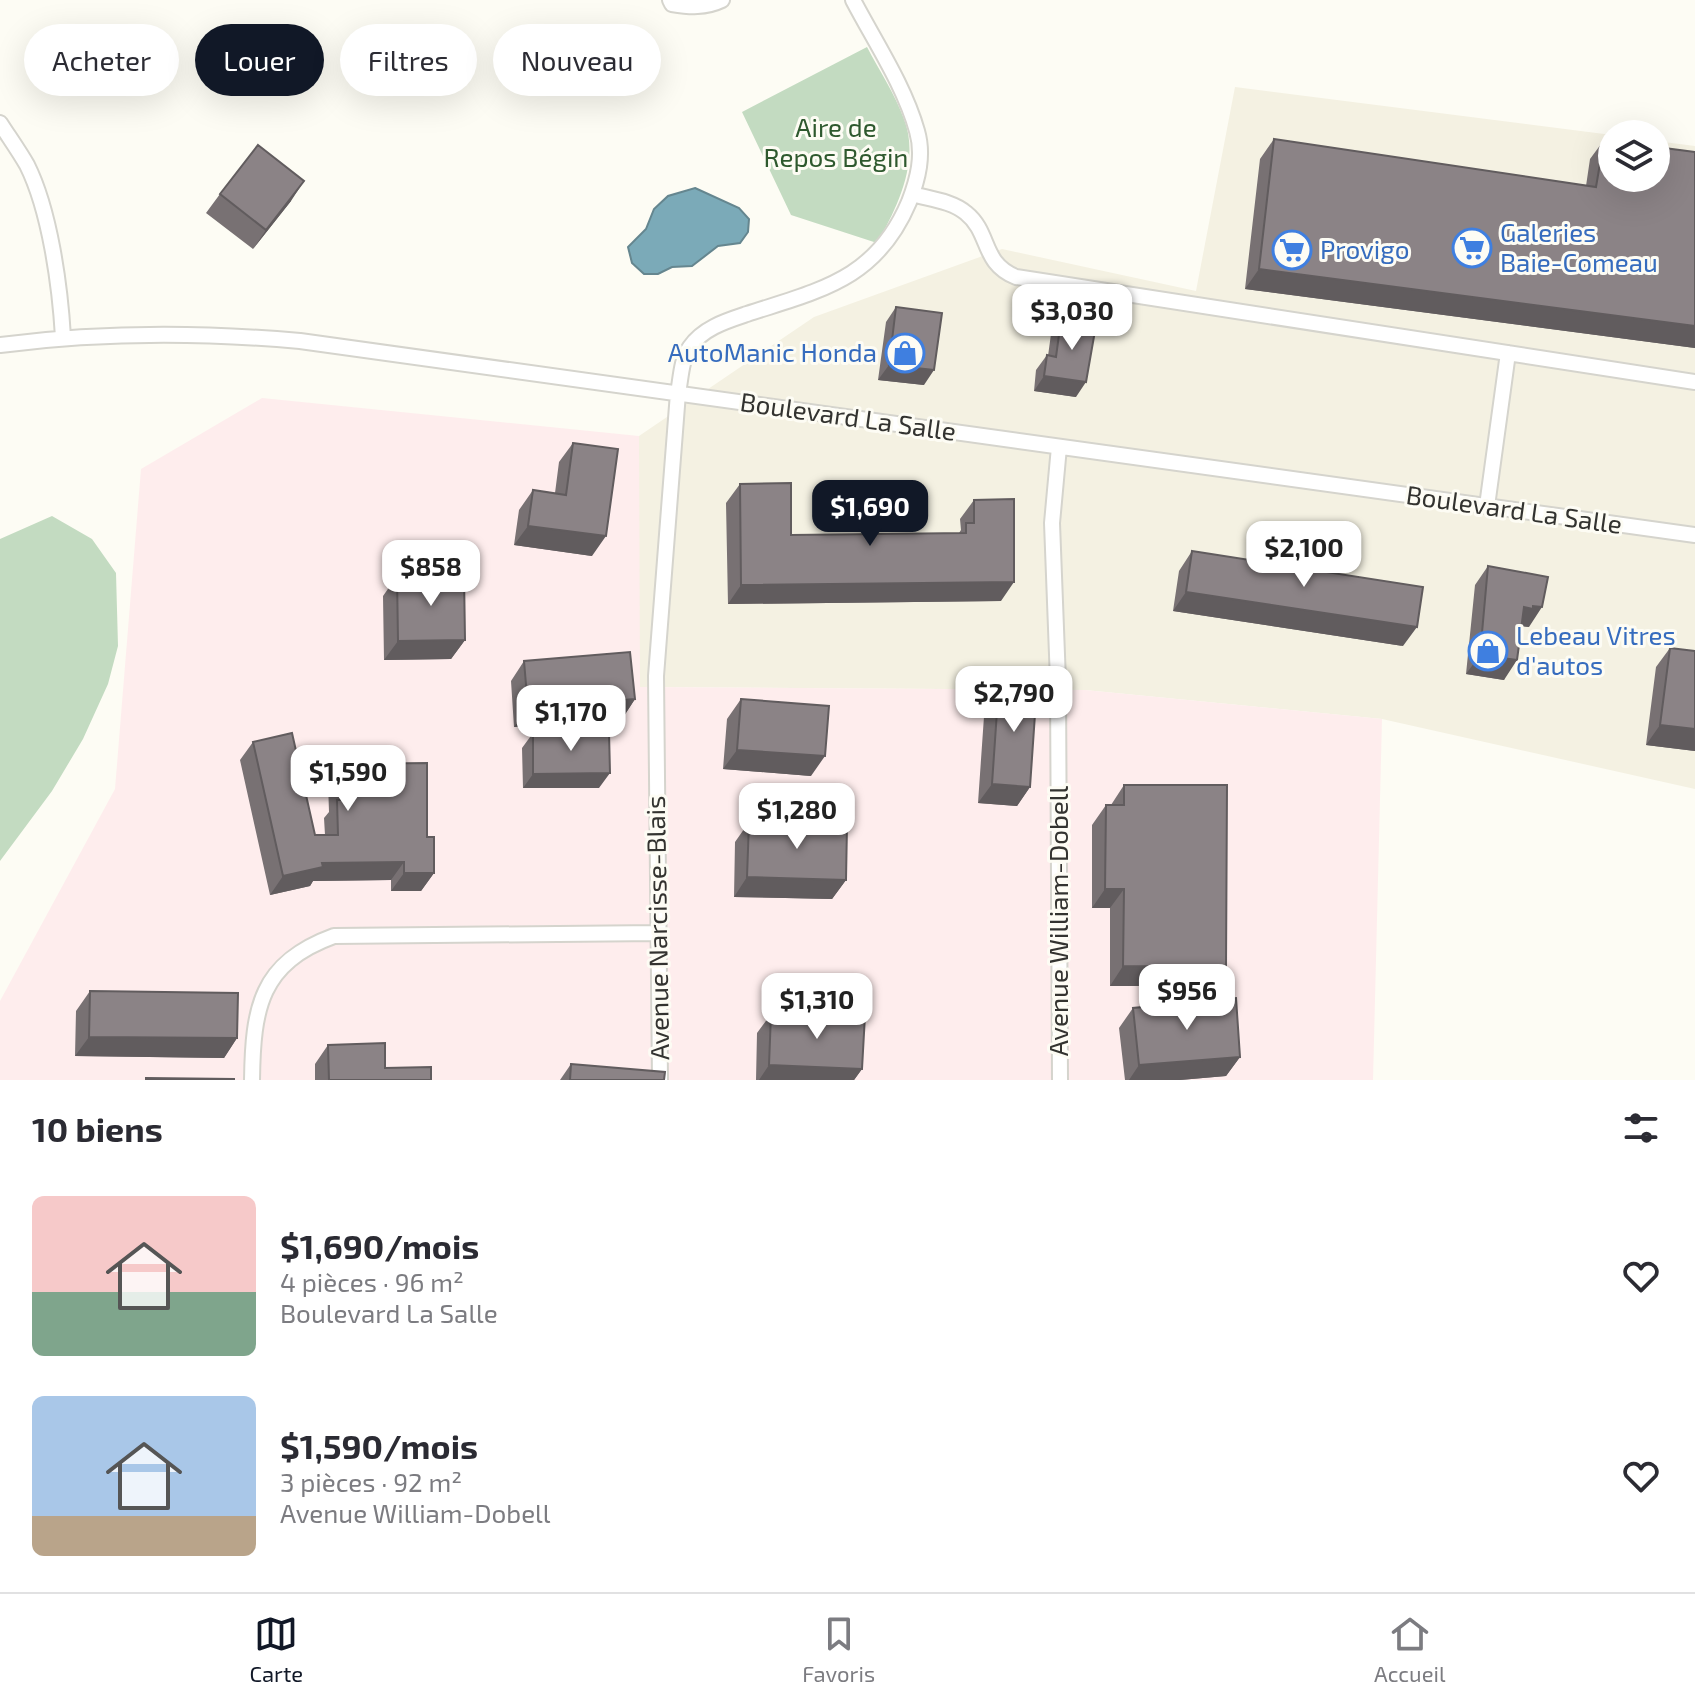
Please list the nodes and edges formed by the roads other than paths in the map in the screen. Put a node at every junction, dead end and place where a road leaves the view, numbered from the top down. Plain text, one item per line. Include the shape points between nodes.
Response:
1 (670, 0) edge
2 (722, 0) edge
3 (853, 0) edge
4 (0, 123) edge
5 (912, 194) junction
6 (63, 337) junction
7 (0, 345) edge
8 (1508, 353) junction
9 (1695, 382) edge
10 (678, 393) junction
11 (1059, 447) junction
12 (1487, 506) junction
13 (1695, 535) edge
14 (658, 933) junction
15 (252, 1080) edge
16 (660, 1080) edge
17 (1060, 1080) edge

1 - 2 street via 690,7
3 - 5 street, Avenue Narcisse-Blais via 918,131 921,158
4 - 6 street via 27,167 42,207
5 - 8 street via 964,211 975,221 990,257 1016,277
5 - 10 street, Avenue Narcisse-Blais via 886,244 856,271 803,298 717,324 691,345
6 - 7 street, Boulevard La Salle
6 - 10 street, Boulevard La Salle via 237,335
8 - 9 street
8 - 12 street
10 - 11 street, Boulevard La Salle
10 - 14 street, Avenue Narcisse-Blais via 656,676
11 - 12 street, Boulevard La Salle
11 - 17 street, Avenue William-Dobell via 1052,523
12 - 13 street, Boulevard La Salle
14 - 15 street via 325,939 278,969 264,990 254,1030
14 - 16 street, Avenue Narcisse-Blais

